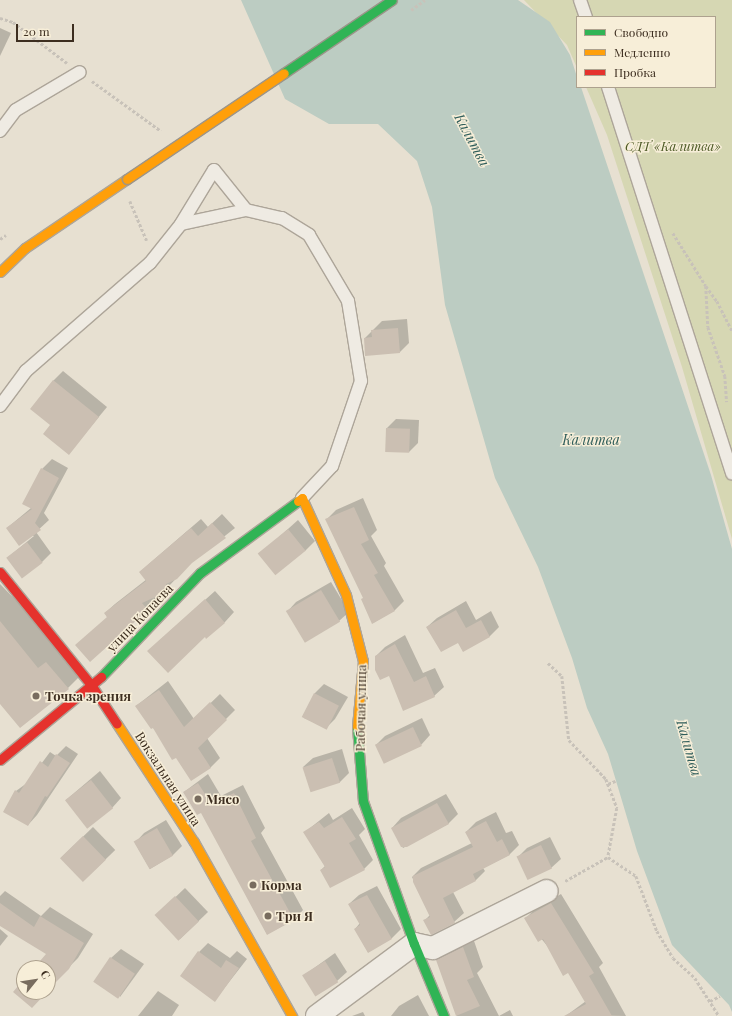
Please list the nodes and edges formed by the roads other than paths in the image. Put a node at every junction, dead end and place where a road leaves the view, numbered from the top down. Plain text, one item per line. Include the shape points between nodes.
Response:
1 (392, 0) edge
2 (580, 0) edge
3 (586, 16) edge
4 (80, 72) road end
5 (608, 88) edge
6 (0, 131) edge
7 (246, 210) junction
8 (181, 224) junction
9 (0, 272) edge
10 (0, 406) edge
11 (732, 474) edge
12 (302, 498) junction
13 (0, 572) edge
14 (92, 686) junction
15 (0, 760) edge
16 (547, 891) road end
17 (414, 944) junction
18 (292, 1016) edge
19 (317, 1016) edge
20 (444, 1016) edge

1 - 9 main road, bridge via 25,248
2 - 3 lane
4 - 6 lane via 16,110
5 - 11 lane
7 - 8 lane
7 - 8 lane via 214,170
7 - 12 lane via 282,218 309,236 348,301 360,381 332,466
8 - 10 lane via 156,255 26,371
12 - 14 main road, улица Копаева via 200,573
12 - 17 main road, Рабочая улица via 346,595 363,661 357,732 364,801
13 - 14 main road, Вокзальная улица
14 - 15 main road, улица Копаева
14 - 18 main road, Вокзальная улица via 194,842
16 - 17 street via 433,948
17 - 19 street
17 - 20 main road, Рабочая улица

